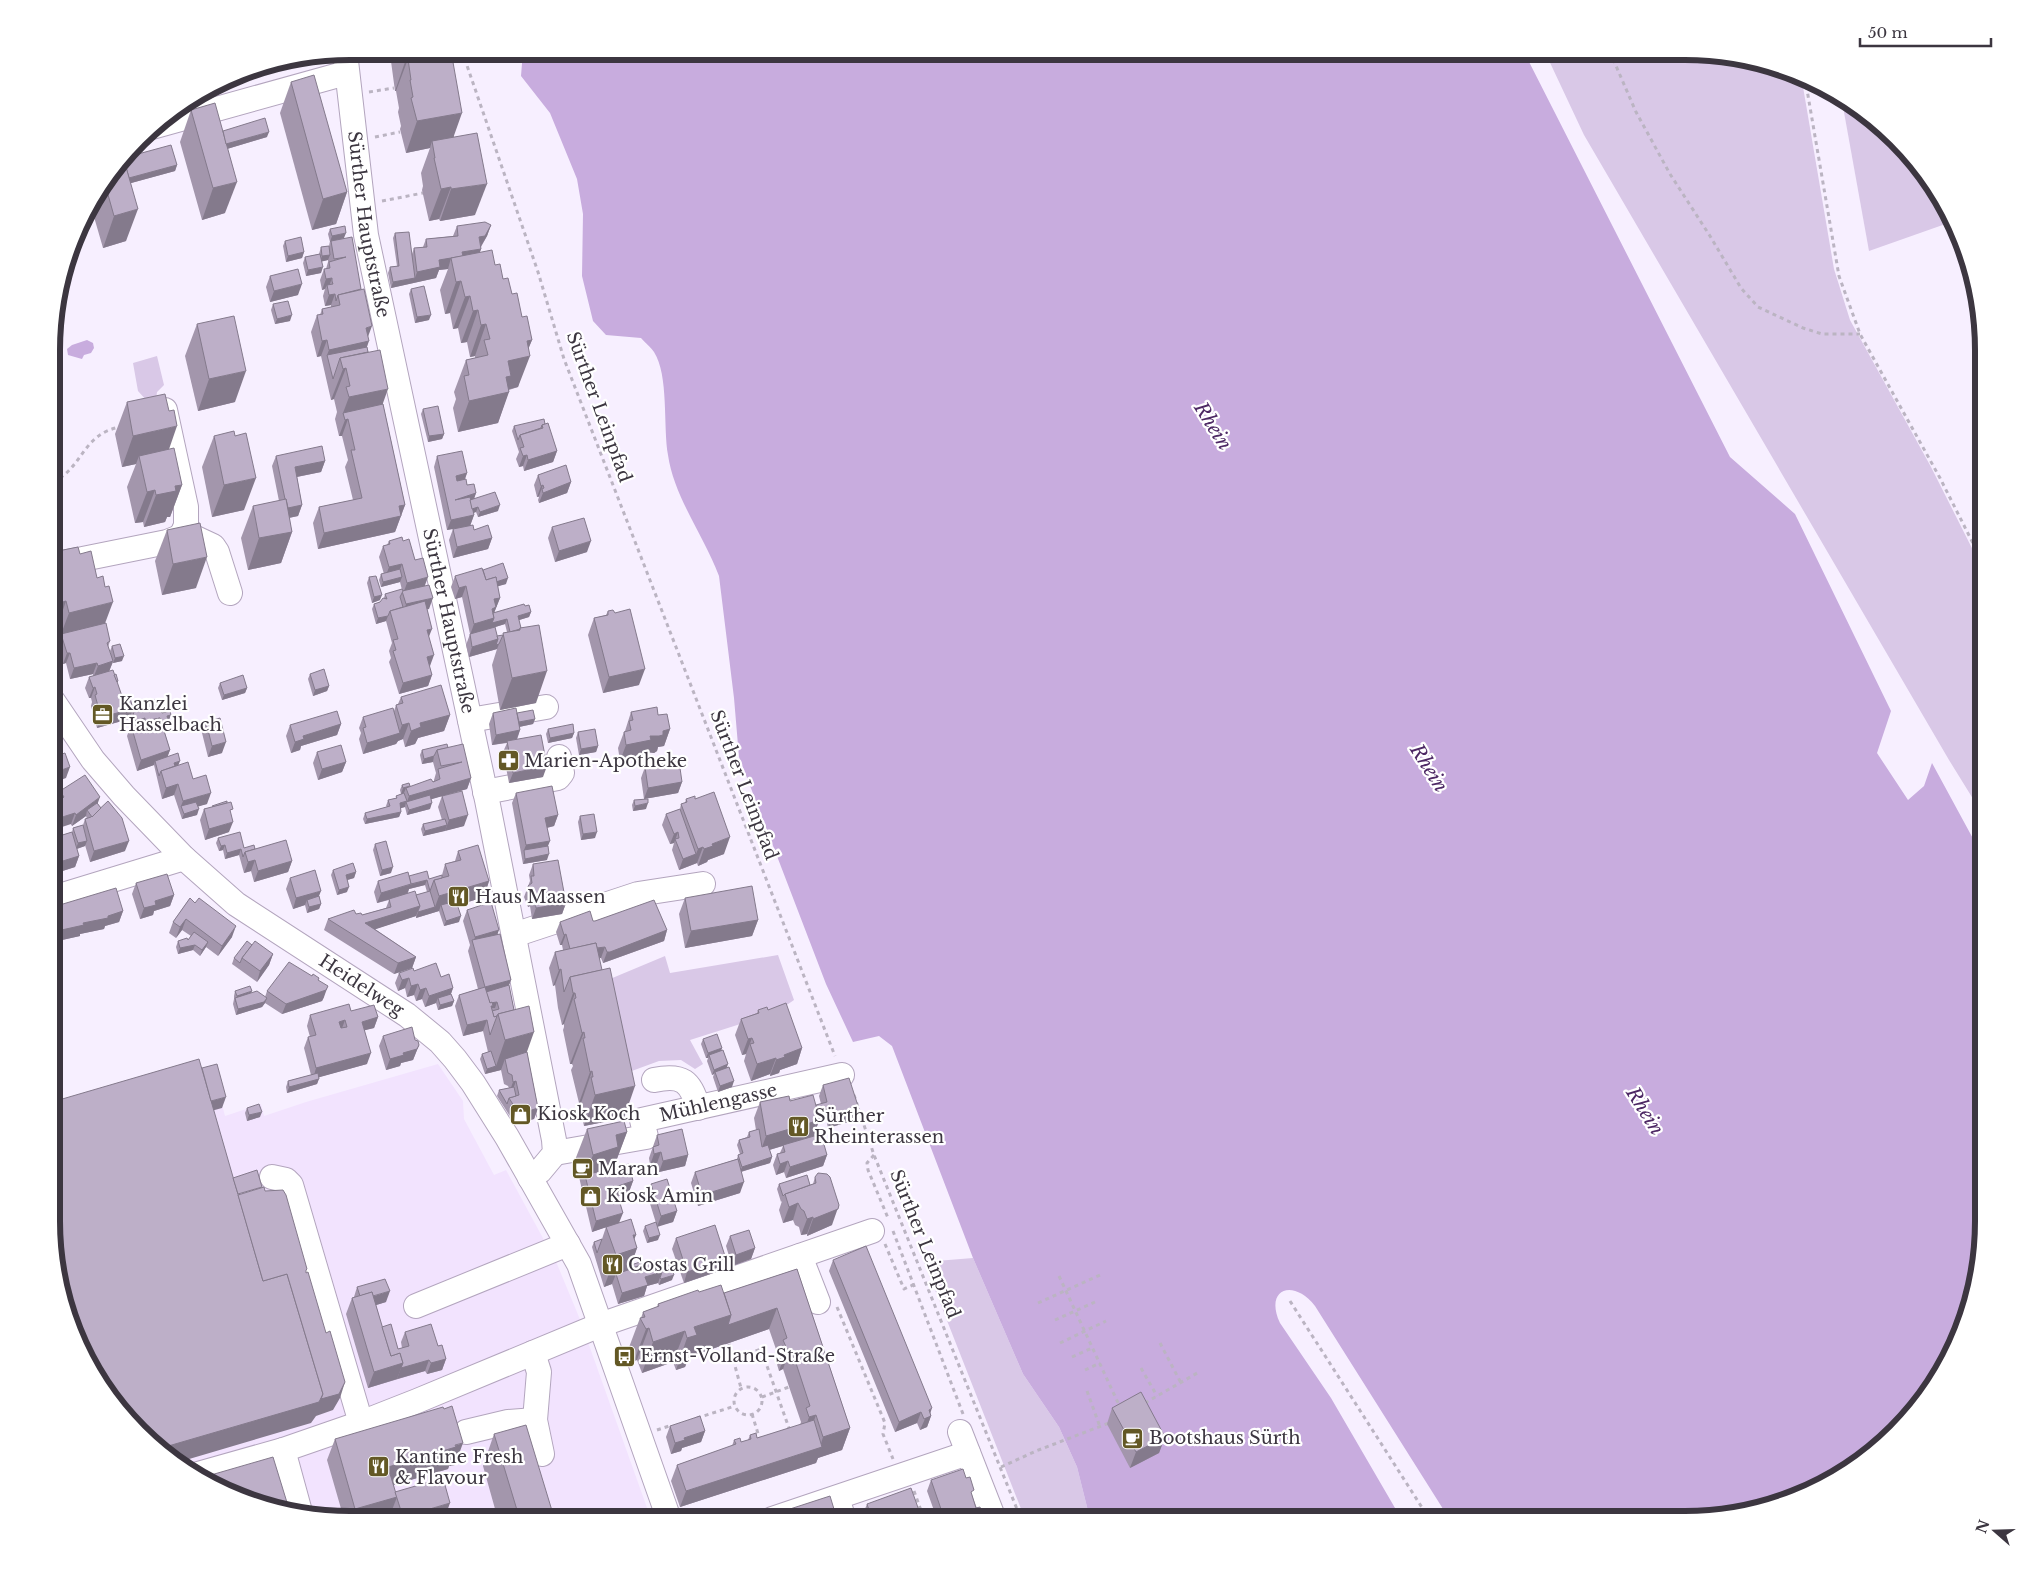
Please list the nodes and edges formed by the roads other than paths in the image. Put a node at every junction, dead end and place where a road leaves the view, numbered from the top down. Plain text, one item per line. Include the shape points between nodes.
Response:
1 (346, 62) edge
2 (175, 119) edge
3 (165, 407) edge
4 (183, 532) junction
5 (60, 564) edge
6 (230, 593) dead end
7 (546, 707) dead end
8 (60, 711) edge
9 (470, 720) junction
10 (559, 756) dead end
11 (485, 792) junction
12 (184, 858) junction
13 (703, 884) dead end
14 (60, 896) edge
15 (514, 935) junction
16 (842, 1075) road end
17 (654, 1080) dead end
18 (698, 1108) junction
19 (555, 1153) junction
20 (272, 1177) dead end
21 (530, 1178) junction
22 (872, 1231) road end
23 (568, 1244) junction
24 (800, 1256) junction
25 (828, 1304) road end
26 (416, 1306) dead end
27 (600, 1325) junction
28 (533, 1353) junction
29 (535, 1420) junction
30 (361, 1423) junction
31 (466, 1432) dead end
32 (283, 1450) junction
33 (542, 1454) dead end
34 (205, 1472) edge
35 (298, 1506) edge
36 (840, 1509) edge
37 (666, 1511) edge
38 (826, 1511) edge
39 (991, 1511) edge

1 - 2 street
1 - 9 street, Sürther Hauptstraße via 366,235
3 - 4 street via 186,507
4 - 5 street via 182,536 167,542
4 - 6 street via 212,546 217,552
7 - 9 street
8 - 12 street, Heidelweg via 93,760
9 - 11 street, Sürther Hauptstraße
10 - 11 street via 562,773 558,778
11 - 15 street, Sürther Hauptstraße
12 - 14 street
12 - 21 street, Heidelweg via 236,904 407,1015 440,1042 473,1083
13 - 15 street via 638,894
15 - 19 street, Sürther Hauptstraße
16 - 18 street, Mühlengasse
17 - 18 street via 668,1077 688,1083
18 - 19 street, Mühlengasse via 642,1120 646,1137
19 - 21 street
20 - 30 street via 286,1180 291,1185
21 - 23 street, Heidelweg
22 - 24 street
23 - 26 street
23 - 27 street, Heidelweg via 579,1264
24 - 25 street
24 - 27 street
27 - 28 street
27 - 37 street
28 - 29 street via 539,1372
28 - 30 street
29 - 31 street via 508,1422
29 - 33 street
30 - 32 street
32 - 34 street
32 - 35 street
36 - 38 street
36 - 39 street via 964,1442

